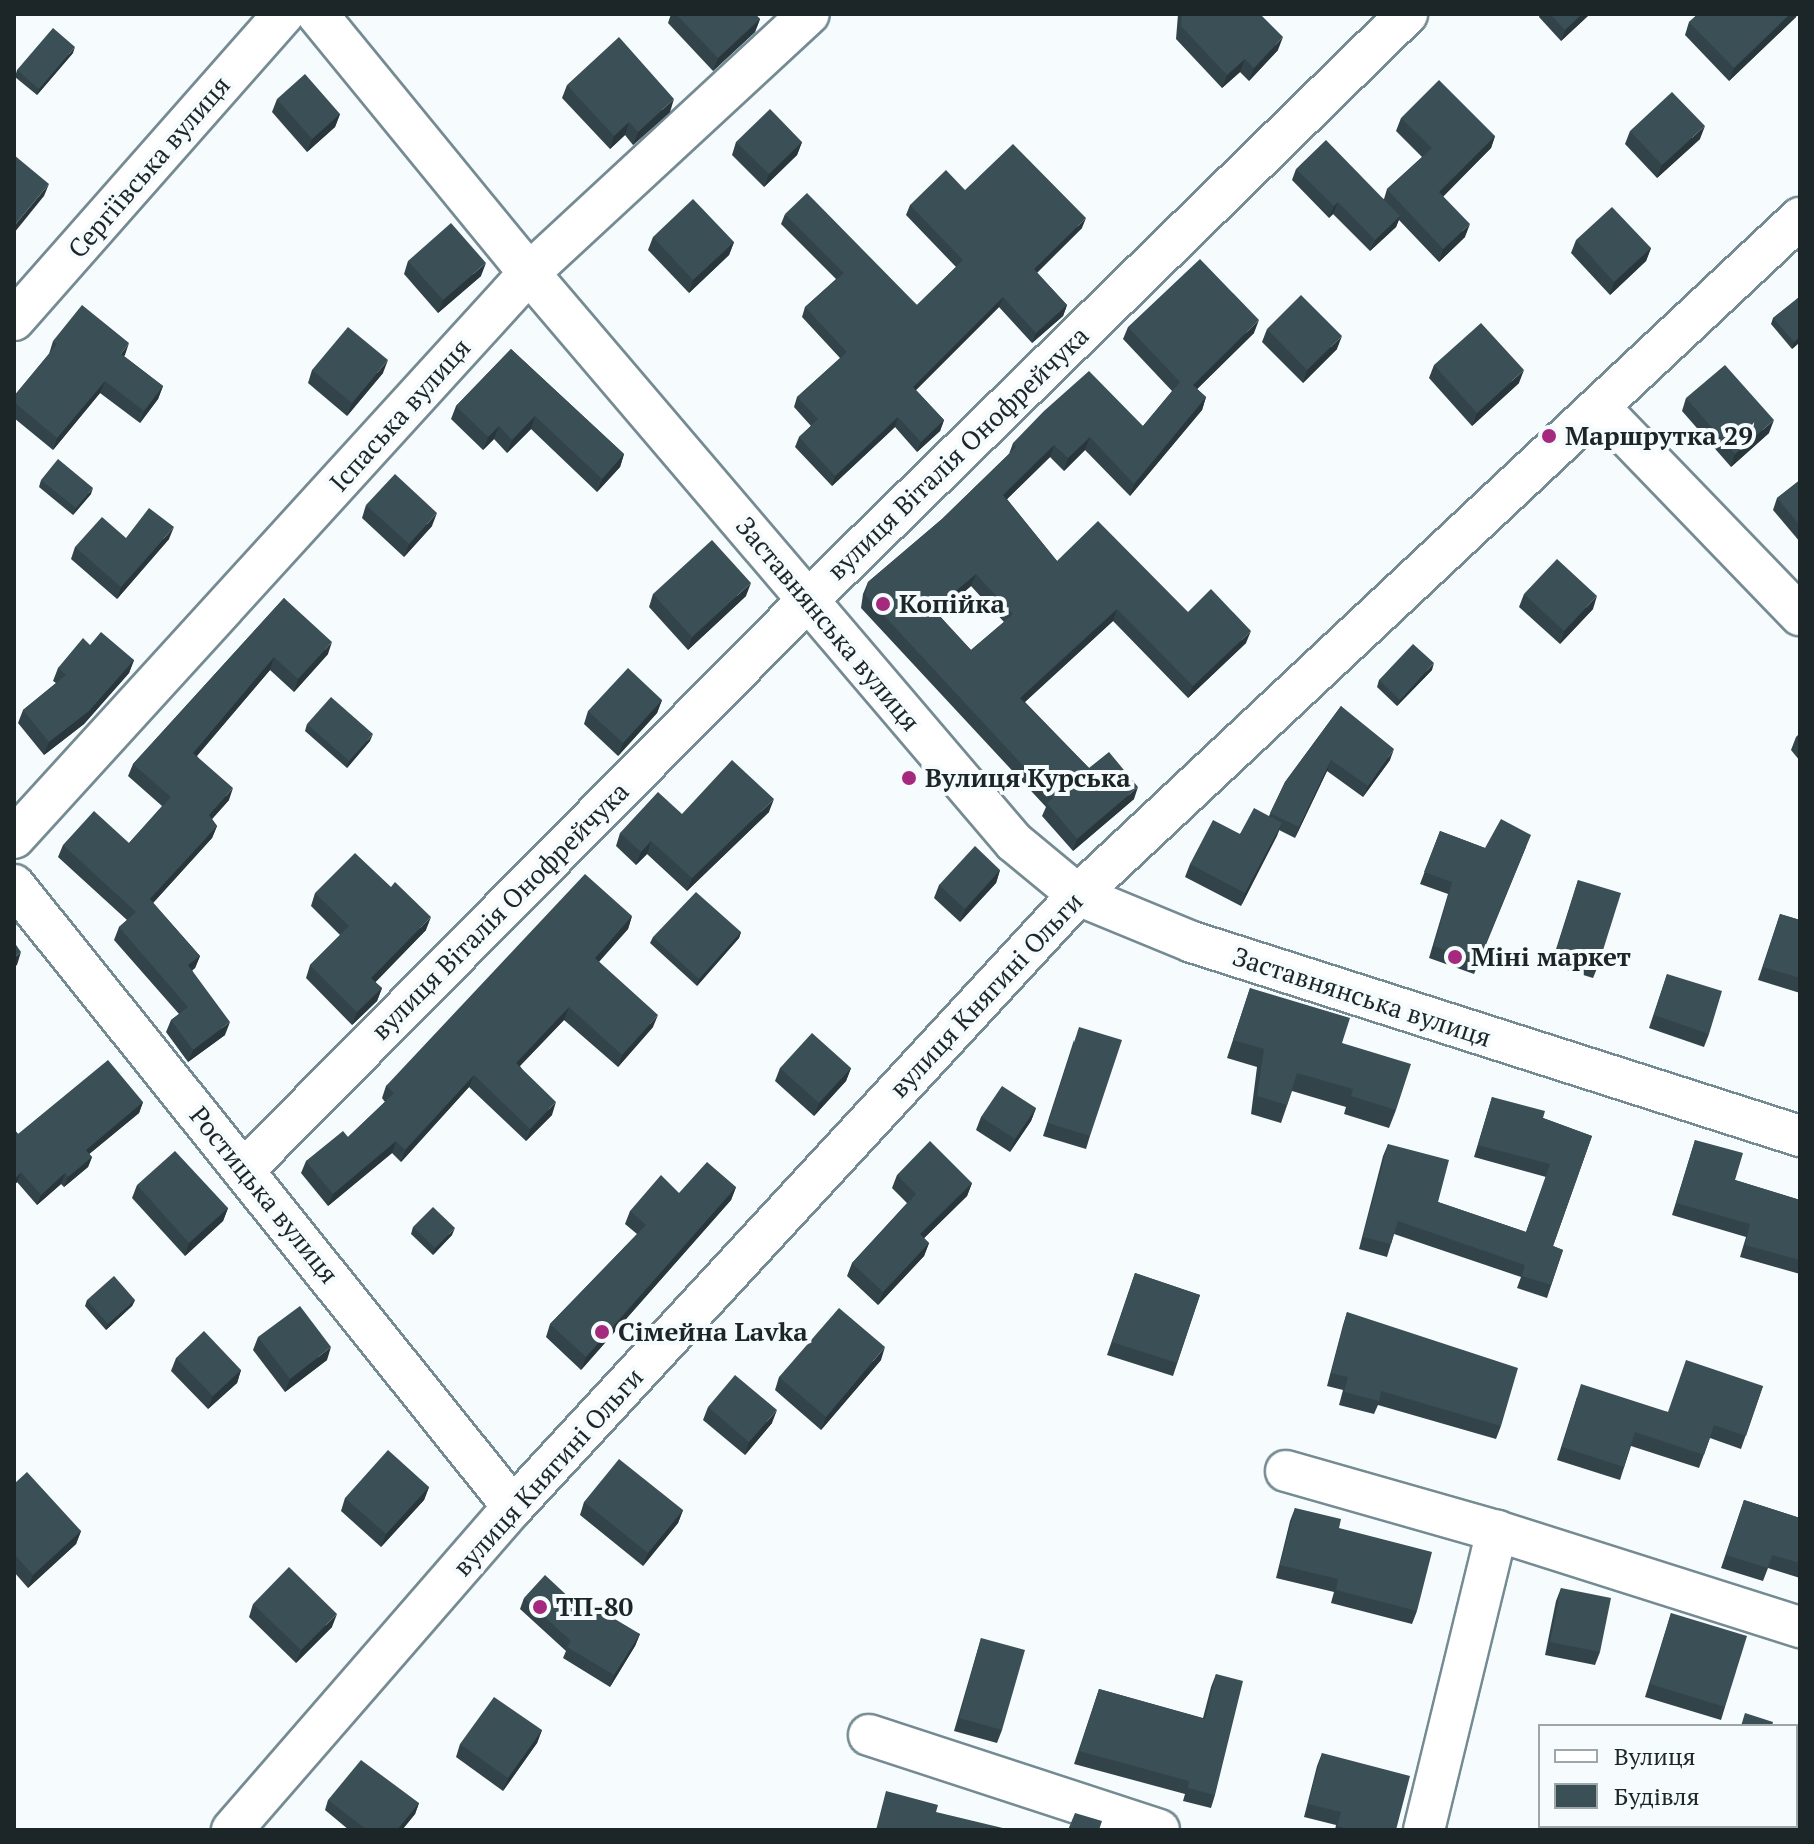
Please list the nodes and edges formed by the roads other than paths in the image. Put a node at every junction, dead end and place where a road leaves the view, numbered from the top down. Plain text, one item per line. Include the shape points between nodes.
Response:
1 (284, 14) edge
2 (317, 14) edge
3 (809, 14) edge
4 (1407, 14) edge
5 (1800, 218) edge
6 (529, 273) junction
7 (14, 320) edge
8 (1600, 408) junction
9 (808, 600) junction
10 (1800, 615) edge
11 (14, 838) edge
12 (14, 885) edge
13 (1078, 895) junction
14 (1800, 1136) edge
15 (244, 1170) junction
16 (1286, 1471) dead end
17 (513, 1507) junction
18 (1497, 1531) junction
19 (1800, 1627) edge
20 (869, 1735) dead end
21 (232, 1830) edge
22 (1159, 1830) edge
23 (1424, 1830) edge

1 - 7 street, Сергіївська вулиця
2 - 6 street, Заставнянська вулиця
3 - 6 street, Іспаська вулиця
4 - 9 street, вулиця Віталія Онофрейчука
5 - 8 street, вулиця Княгині Ольги
6 - 9 street, Заставнянська вулиця
6 - 11 street, Іспаська вулиця
8 - 10 street
8 - 13 street, вулиця Княгині Ольги
9 - 13 street, Заставнянська вулиця via 1014,842
9 - 15 street, вулиця Віталія Онофрейчука
12 - 15 street, Ростицька вулиця
13 - 14 street, Заставнянська вулиця via 1192,942
13 - 17 street, вулиця Княгині Ольги
15 - 17 street, Ростицька вулиця
16 - 18 street
17 - 21 street, вулиця Княгині Ольги
18 - 19 street
18 - 23 street
20 - 22 street

